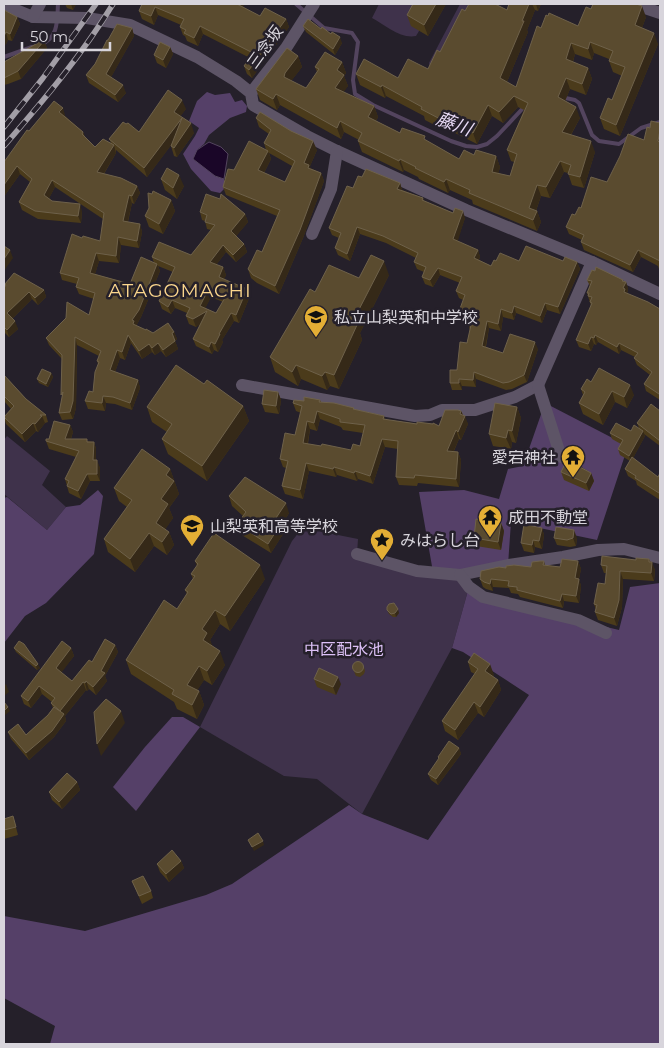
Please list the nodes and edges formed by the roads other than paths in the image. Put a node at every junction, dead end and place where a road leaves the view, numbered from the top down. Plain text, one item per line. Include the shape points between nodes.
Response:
1 (40, 4) edge
2 (634, 4) edge
3 (4, 5) edge
4 (313, 6) edge
5 (660, 13) edge
6 (33, 17) junction
7 (251, 93) junction
8 (337, 151) junction
9 (312, 234) dead end
10 (592, 262) junction
11 (660, 294) edge
12 (242, 385) dead end
13 (538, 385) junction
14 (560, 457) dead end
15 (357, 554) dead end
16 (660, 558) edge
17 (460, 575) junction
18 (606, 633) dead end

1 - 6 street
2 - 5 street
3 - 6 street
4 - 7 street, 三念坂
6 - 7 street via 87,18 130,25 196,58
7 - 8 street via 253,104
8 - 9 street via 331,189
8 - 10 street via 466,210
10 - 11 street
10 - 13 street
12 - 13 street via 415,416 442,410 476,410 515,397
13 - 14 street
15 - 17 street via 417,571
16 - 17 street via 624,550 598,550
17 - 18 street via 468,587 483,597 578,620

